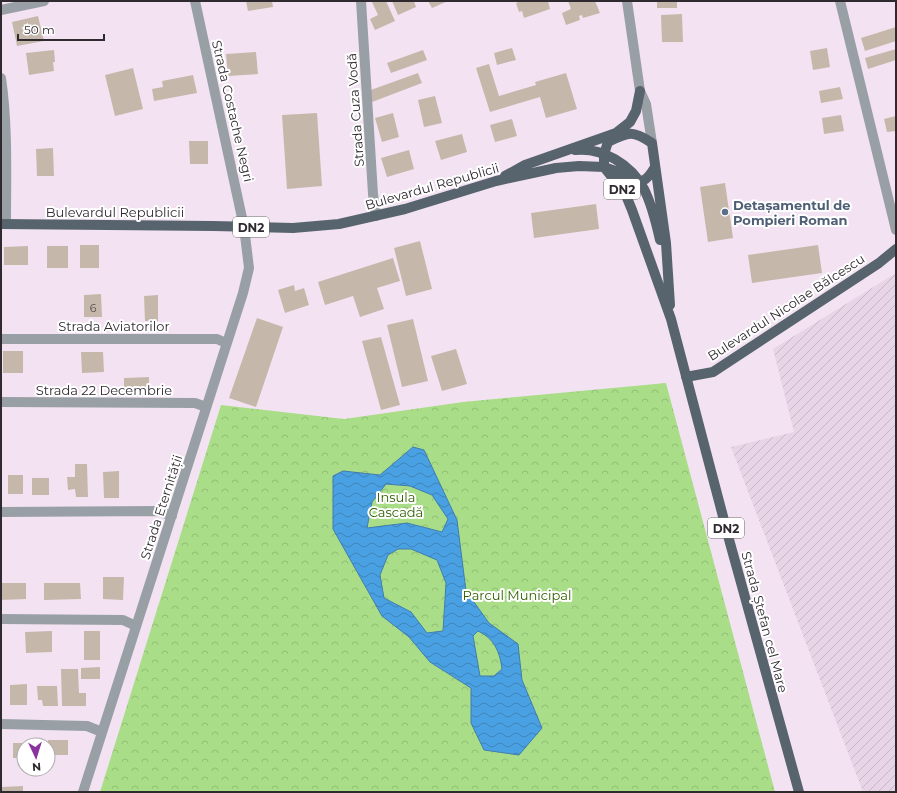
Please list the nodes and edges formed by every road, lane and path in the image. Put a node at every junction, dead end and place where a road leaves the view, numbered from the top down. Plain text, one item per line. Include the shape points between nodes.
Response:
1 (44, 1) edge
2 (195, 1) edge
3 (361, 1) edge
4 (627, 1) edge
5 (840, 1) edge
6 (1, 10) edge
7 (1, 78) edge
8 (640, 91) junction
9 (616, 132) junction
10 (627, 133) junction
11 (652, 143) junction
12 (562, 151) junction
13 (604, 154) junction
14 (604, 167) junction
15 (655, 167) junction
16 (496, 181) junction
17 (639, 182) junction
18 (376, 216) junction
19 (4, 224) edge
20 (244, 227) junction
21 (896, 230) edge
22 (896, 249) edge
23 (667, 267) junction
24 (671, 319) junction
25 (1, 339) edge
26 (226, 343) junction
27 (686, 377) junction
28 (1, 402) edge
29 (206, 407) junction
30 (1, 512) edge
31 (172, 516) junction
32 (1, 619) edge
33 (136, 626) junction
34 (1, 724) edge
35 (102, 732) junction
36 (83, 792) edge
37 (799, 792) edge

1 - 6 street
2 - 20 street, Strada Costache Negri
3 - 18 street, Strada Cuza Vodă
4 - 8 street
5 - 21 street
7 - 19 street via 5,144
8 - 9 main road via 636,111 630,122
8 - 11 street via 646,104
9 - 10 main road
9 - 12 main road
10 - 11 main road via 640,136
10 - 13 main road via 608,142
11 - 15 main road, DN2
12 - 13 main road, DN2 via 583,149
12 - 16 main road, DN2 via 525,165
13 - 14 main road, DN2
13 - 17 main road, DN2 via 625,166
14 - 16 main road, Bulevardul Republicii / DN2 via 556,168
14 - 17 main road via 618,172 627,181
14 - 24 main road, DN2 via 625,193
15 - 17 main road via 647,179
15 - 23 main road, DN2
16 - 18 main road, Bulevardul Republicii / DN2 via 405,210
17 - 23 main road, DN2 via 653,210
18 - 20 main road, Bulevardul Republicii / DN2 via 339,224 293,228
19 - 20 main road, Bulevardul Republicii / DN2
20 - 26 street, Strada Eternității via 249,268
22 - 27 main road, Bulevardul Nicolae Bălcescu via 713,372
23 - 24 main road, DN2
24 - 27 main road, Strada Ștefan cel Mare / DN2
25 - 26 street, Strada Aviatorilor via 217,339
26 - 29 street, Strada Eternității
27 - 37 main road, Strada Ștefan cel Mare / DN2
28 - 29 street, Strada 22 Decembrie via 195,403
29 - 31 street, Strada Eternității
30 - 31 street via 159,511
31 - 33 street, Strada Eternității
32 - 33 street via 122,620
33 - 35 street, Strada Eternității
34 - 35 street via 86,726
35 - 36 street, Strada Eternității

